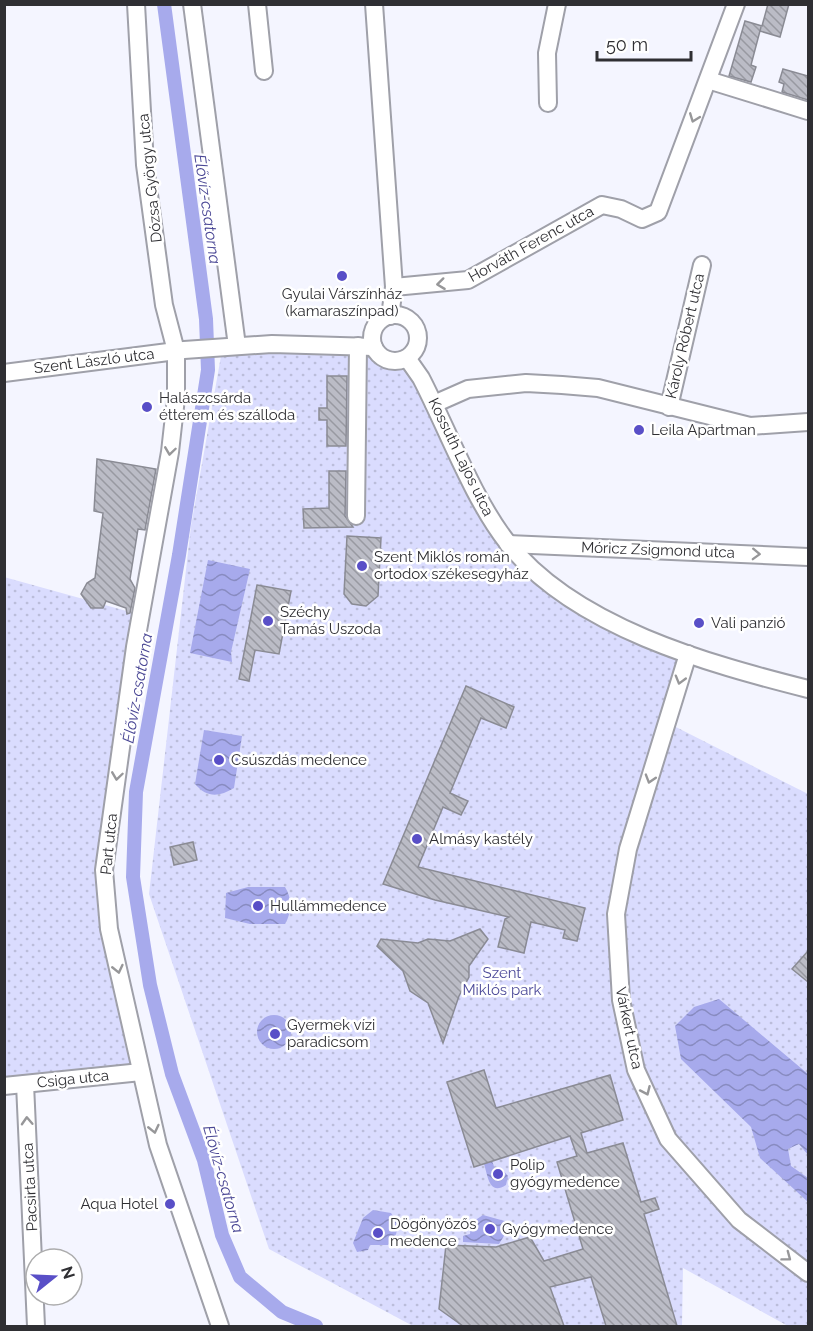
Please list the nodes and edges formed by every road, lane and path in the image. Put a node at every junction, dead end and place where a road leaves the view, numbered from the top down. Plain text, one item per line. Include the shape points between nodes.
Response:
1 (136, 4) edge
2 (192, 4) edge
3 (257, 4) edge
4 (374, 4) edge
5 (557, 4) edge
6 (736, 4) edge
7 (264, 71) dead end
8 (708, 80) junction
9 (548, 103) dead end
10 (808, 111) edge
11 (702, 265) dead end
12 (394, 287) junction
13 (390, 316) junction
14 (234, 347) junction
15 (366, 347) junction
16 (180, 350) junction
17 (407, 358) junction
18 (4, 373) edge
19 (434, 404) junction
20 (669, 407) junction
21 (808, 422) edge
22 (356, 516) dead end
23 (508, 544) junction
24 (808, 557) edge
25 (688, 654) junction
26 (808, 689) edge
27 (141, 1072) junction
28 (25, 1084) junction
29 (4, 1086) edge
30 (808, 1273) edge
31 (36, 1326) edge
32 (220, 1326) edge

1 - 16 street, Dózsa György utca via 145,165 164,305
2 - 14 street
3 - 7 street
4 - 12 street
5 - 9 street via 547,53
6 - 8 street, Horváth Ferenc utca
8 - 10 street
8 -> 12 street, Horváth Ferenc utca via 658,212 642,219 602,205 468,280
11 - 20 street, Károly Róbert utca
12 - 13 street
13 - 15 street via 377,324
13 - 17 street via 406,318 416,330 417,346
14 - 15 street
14 - 16 street, Szent László utca
15 - 17 street via 392,361
15 - 22 street
16 - 18 street, Szent László utca
16 -> 27 street, Part utca via 170,452 135,647 104,870 109,929
17 - 19 street, Kossuth Lajos utca
19 - 20 street, Károly Róbert utca via 468,389 526,383 597,388
19 - 23 street, Kossuth Lajos utca via 488,515
20 - 21 street, Károly Róbert utca via 750,426
23 -> 24 street, Móricz Zsigmond utca
23 - 25 street, Kossuth Lajos utca via 574,601
25 - 26 street, Kossuth Lajos utca
25 -> 30 street, Várkert utca via 628,849 616,914 621,1000 636,1070 668,1140 739,1220
27 - 28 street, Csiga utca
27 -> 32 street, Part utca via 158,1145
28 - 29 street, Csiga utca
31 -> 28 street, Pacsirta utca

